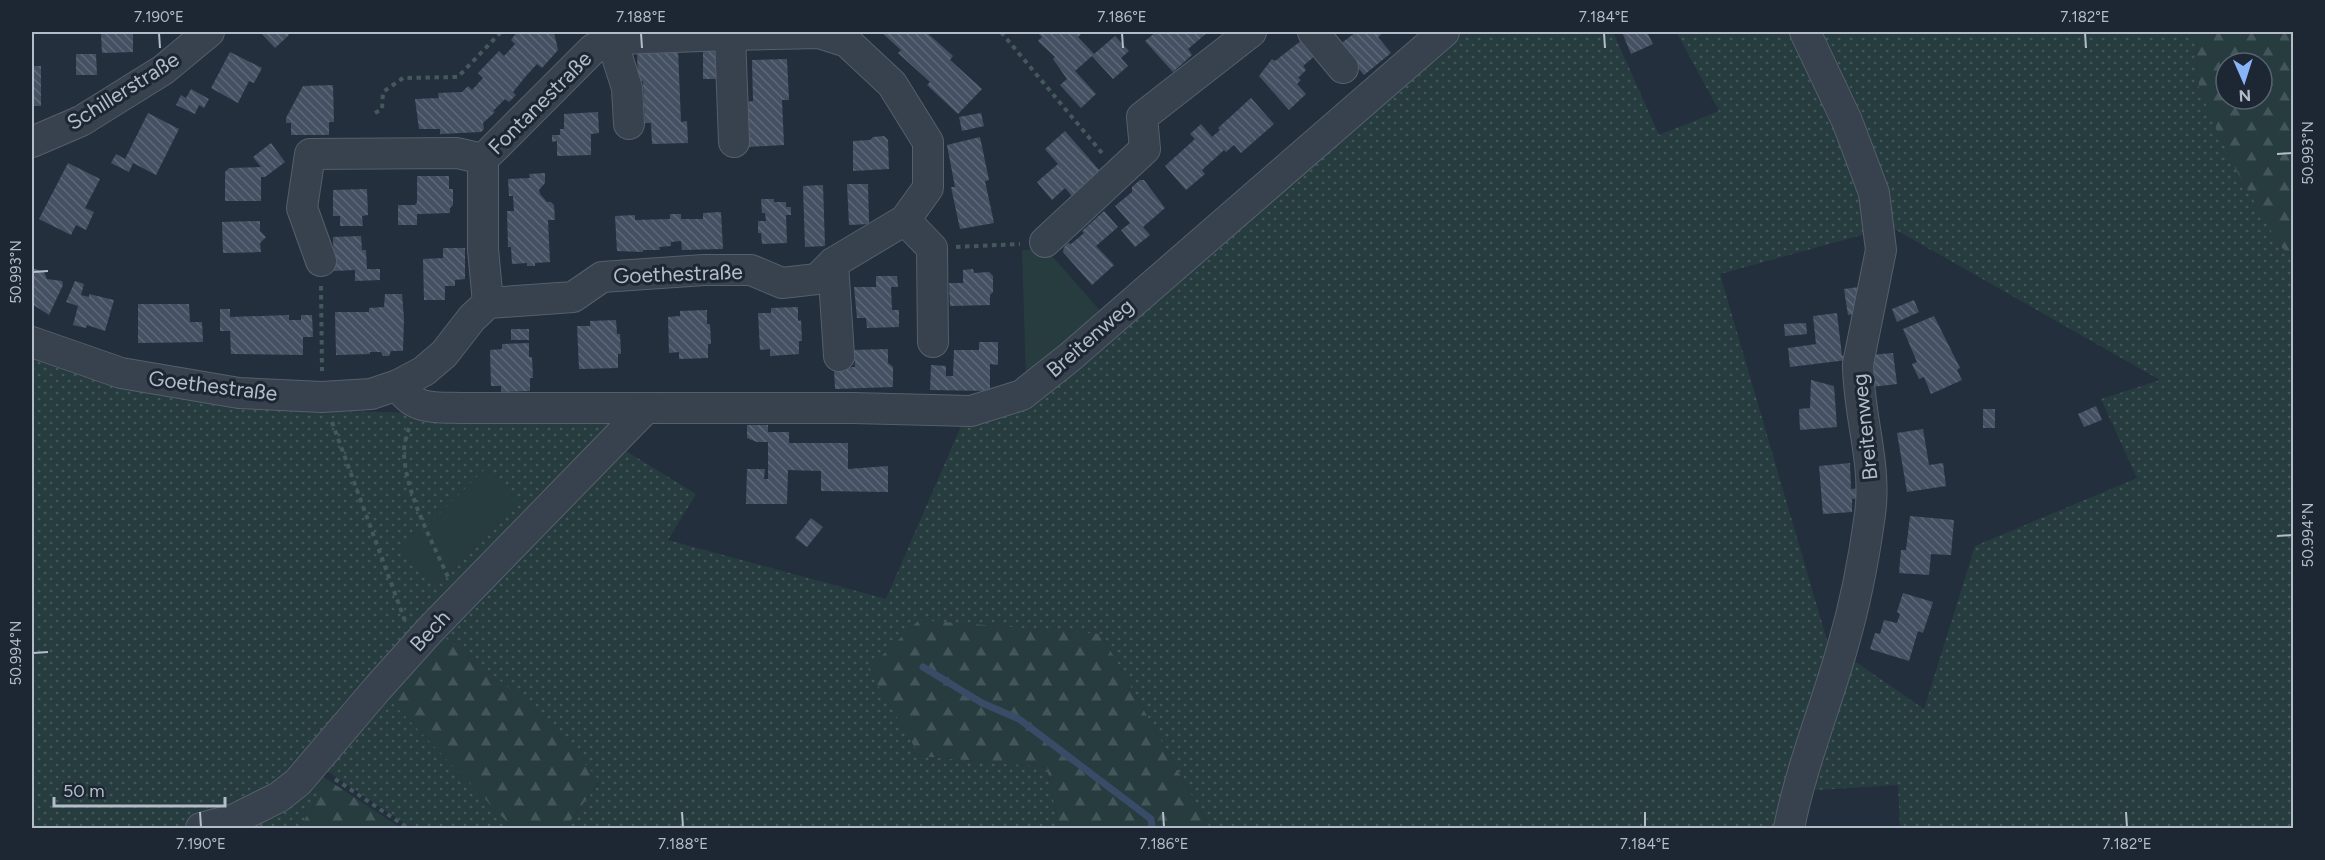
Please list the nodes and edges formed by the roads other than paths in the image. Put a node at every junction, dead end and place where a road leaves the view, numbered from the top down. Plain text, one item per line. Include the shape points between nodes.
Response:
1 (209, 32) edge
2 (1251, 32) edge
3 (1312, 32) edge
4 (1444, 32) edge
5 (1805, 32) edge
6 (711, 34) edge
7 (598, 40) edge
8 (1343, 68) dead end
9 (629, 124) dead end
10 (32, 142) edge
11 (734, 142) dead end
12 (483, 159) junction
13 (905, 220) junction
14 (1045, 242) road end
15 (321, 261) road end
16 (832, 263) junction
17 (489, 303) junction
18 (32, 342) edge
19 (933, 342) dead end
20 (839, 357) dead end
21 (409, 395) junction
22 (646, 408) junction
23 (201, 828) edge
24 (1789, 828) edge

1 - 10 street, Schillerstraße via 163,70 81,121
2 - 14 street via 1142,117 1144,149
3 - 8 street
4 - 22 street, Breitenweg via 1022,395 971,411
5 - 24 street, Breitenweg via 1847,121 1874,193 1881,250 1858,364 1870,469 1870,513 1854,605 1795,794
6 - 7 street, Fontanestraße
6 - 11 street
6 - 13 street, Fontanestraße via 819,33 847,42 892,84 928,142 928,188
7 - 9 street via 627,88
7 - 12 street, Fontanestraße
12 - 15 street, Fontanestraße via 457,153 310,154 302,208
12 - 17 street, Fontanestraße via 483,249
13 - 16 street, Goethestraße
13 - 19 street via 932,248
16 - 17 street, Goethestraße via 817,279 782,283 751,270 625,275 602,277 573,297
16 - 20 street
17 - 21 street, Goethestraße via 424,371
18 - 21 street, Goethestraße via 121,373 239,393 322,397
21 - 22 street, Goethestraße via 462,408
22 - 23 street, Bech via 415,647 298,782 279,797 235,819

